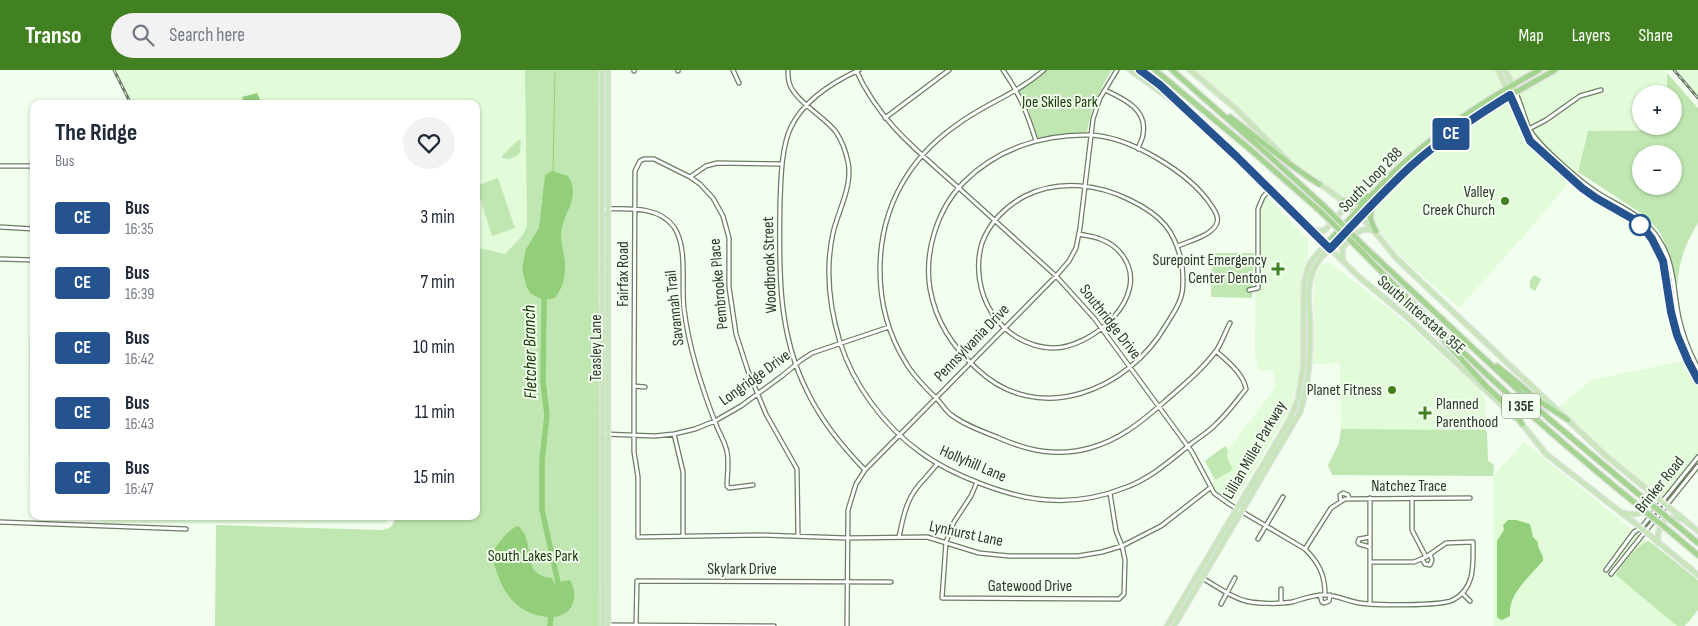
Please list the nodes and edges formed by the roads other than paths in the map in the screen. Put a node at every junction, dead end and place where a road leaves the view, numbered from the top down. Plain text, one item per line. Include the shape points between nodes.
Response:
1 (602, 70) edge
2 (608, 70) edge
3 (733, 70) edge
4 (788, 70) edge
5 (857, 70) edge
6 (949, 70) edge
7 (1003, 70) edge
8 (1044, 70) edge
9 (1116, 70) edge
10 (1130, 70) edge
11 (1140, 70) edge
12 (1155, 70) edge
13 (1172, 70) edge
14 (1190, 70) edge
15 (1498, 70) edge
16 (1505, 70) edge
17 (1539, 70) edge
18 (1556, 70) edge
19 (739, 83) dead end
20 (1513, 85) junction
21 (1507, 88) junction
22 (1016, 90) junction
23 (1105, 90) junction
24 (1601, 90) dead end
25 (1516, 92) junction
26 (1510, 95) junction
27 (1203, 97) junction
28 (808, 105) junction
29 (1190, 114) junction
30 (885, 118) junction
31 (1529, 128) junction
32 (1525, 131) junction
33 (1091, 135) junction
34 (1036, 141) junction
35 (1425, 144) junction
36 (1138, 148) junction
37 (1430, 150) junction
38 (922, 156) junction
39 (638, 163) joint
40 (782, 164) junction
41 (0, 166) edge
42 (30, 166) edge
43 (690, 177) junction
44 (1580, 179) junction
45 (1576, 182) junction
46 (1319, 184) junction
47 (1085, 186) junction
48 (958, 188) junction
49 (1270, 189) junction
50 (1374, 191) junction
51 (1341, 199) junction
52 (1376, 200) junction
53 (1322, 208) junction
54 (602, 209) junction
55 (608, 209) junction
56 (635, 209) junction
57 (1628, 209) junction
58 (1632, 212) junction
59 (1624, 213) junction
60 (1358, 214) junction
61 (1629, 216) junction
62 (995, 221) junction
63 (0, 227) edge
64 (30, 229) edge
65 (1310, 230) junction
66 (1376, 231) junction
67 (1079, 234) junction
68 (1178, 246) junction
69 (1327, 247) junction
70 (1364, 249) junction
71 (0, 259) edge
72 (30, 260) edge
73 (1344, 262) junction
74 (1056, 276) junction
75 (1249, 290) dead end
76 (1676, 298) junction
77 (1669, 299) junction
78 (1416, 309) junction
79 (1310, 314) junction
80 (1304, 315) junction
81 (1230, 323) dead end
82 (889, 327) junction
83 (1004, 328) junction
84 (1101, 329) junction
85 (840, 343) junction
86 (1216, 351) junction
87 (1478, 353) junction
88 (970, 363) junction
89 (796, 364) junction
90 (1130, 368) junction
91 (1698, 368) edge
92 (1302, 378) junction
93 (1698, 378) edge
94 (1307, 383) junction
95 (634, 386) junction
96 (645, 387) dead end
97 (757, 395) junction
98 (936, 398) junction
99 (1159, 407) junction
100 (1568, 420) junction
101 (715, 421) junction
102 (1522, 424) junction
103 (606, 434) junction
104 (674, 434) junction
105 (900, 434) junction
106 (634, 435) junction
107 (1188, 446) junction
108 (1276, 447) junction
109 (1698, 458) edge
110 (937, 464) junction
111 (1698, 466) edge
112 (865, 470) junction
113 (977, 482) junction
114 (753, 485) dead end
115 (1210, 488) junction
116 (1646, 490) junction
117 (1110, 493) junction
118 (1283, 497) dead end
119 (1349, 498) junction
120 (1370, 498) junction
121 (1412, 498) junction
122 (1470, 498) dead end
123 (1341, 501) junction
124 (1662, 502) junction
125 (1666, 506) junction
126 (1237, 508) junction
127 (1242, 512) junction
128 (1621, 513) junction
129 (1683, 519) junction
130 (0, 522) edge
131 (1266, 526) junction
132 (1641, 528) junction
133 (186, 529) dead end
134 (1646, 532) junction
135 (1698, 532) edge
136 (683, 536) junction
137 (798, 536) junction
138 (638, 537) joint
139 (899, 537) junction
140 (1370, 537) junction
141 (846, 538) junction
142 (1258, 539) dead end
143 (946, 542) junction
144 (1658, 543) junction
145 (1698, 543) edge
146 (1122, 546) junction
147 (1370, 547) junction
148 (1305, 549) junction
149 (1430, 554) junction
150 (1698, 555) edge
151 (1424, 558) junction
152 (1370, 562) junction
153 (1606, 570) dead end
154 (1610, 574) dead end
155 (1698, 575) edge
156 (1202, 578) junction
157 (1235, 578) dead end
158 (847, 582) junction
159 (891, 582) dead end
160 (1281, 589) dead end
161 (1227, 592) junction
162 (1462, 593) junction
163 (1325, 594) junction
164 (1320, 595) junction
165 (1330, 595) junction
166 (1470, 601) dead end
167 (1281, 603) junction
168 (1221, 604) dead end
169 (1370, 604) junction
170 (606, 626) edge
171 (636, 626) edge
172 (774, 626) edge
173 (846, 626) edge
174 (1167, 626) edge
175 (1174, 626) edge

1 - 54 main road, Teasley Lane
2 - 55 main road, Teasley Lane
3 - 19 street
4 - 28 street, Hollyhill Lane via 788,83
5 - 28 street, Woodbrook Street via 840,78
5 - 30 street, Southridge Drive via 864,87
6 - 30 street
7 - 22 street
8 - 22 street
9 - 23 street, Pennsylvania Drive
10 - 29 main road, South Interstate 35E
11 - 29 highway
12 - 53 highway, I 35E
13 - 27 highway, I 35E
14 - 46 main road, South Interstate 35E via 1242,114 1289,162
15 - 21 main road
16 - 20 main road
17 - 20 highway, South Loop 288
18 - 25 highway, South Loop 288
20 - 21 highway, South Loop 288
20 - 25 main road
21 - 26 main road
21 - 35 highway, South Loop 288
22 - 34 street
22 - 38 street via 958,123
23 - 33 street, Pennsylvania Drive via 1096,110
23 - 36 street via 1136,108 1143,120 1144,134
24 - 31 street via 1580,96
25 - 26 highway, South Loop 288
25 - 31 street
26 - 32 street
26 - 37 highway, South Loop 288
27 - 46 highway via 1293,168
27 - 53 highway, I 35E
28 - 40 street, Woodbrook Street via 790,129
28 - 85 street, Hollyhill Lane via 835,132 845,149 849,165 828,272 831,308
29 - 49 main road, South Interstate 35E
30 - 38 street, Southridge Drive
31 - 32 street
31 - 44 street via 1542,145
32 - 45 street via 1530,141
33 - 34 street
33 - 36 street
33 - 47 street, Pennsylvania Drive
34 - 48 street via 990,161
35 - 37 highway
35 - 50 highway, South Loop 288
36 - 68 street via 1181,173 1198,188 1214,210 1218,220 1215,227
37 - 52 highway, South Loop 288
38 - 48 street, Southridge Drive
38 - 82 street via 897,193 883,236 881,282
39 - 43 street, Pembrooke Place via 654,159
39 - 56 street, Fairfax Road
40 - 43 street via 717,163
40 - 89 street, Woodbrook Street via 780,294 788,341
41 - 42 street
43 - 97 street, Pembrooke Place via 713,198 727,228 732,320
44 - 45 street
44 - 57 street via 1598,194
45 - 59 street via 1593,196
46 - 51 main road, South Interstate 35E
47 - 62 street via 1060,186 1038,191 1014,204
47 - 67 street, Pennsylvania Drive
47 - 68 street via 1109,191 1144,207 1164,223
48 - 62 street, Southridge Drive
48 - 88 street via 934,232 930,283 938,319 958,351
49 - 65 main road, South Interstate 35E
49 - 75 street via 1262,197 1258,209 1258,288
50 - 51 highway via 1357,202
50 - 60 highway, South Loop 288
51 - 60 main road, South Interstate 35E
51 - 65 main road via 1344,209 1327,228 1323,231
52 - 60 highway, South Loop 288
52 - 66 highway via 1370,214
53 - 70 highway, I 35E, bridge
54 - 55 street, Savannah Trail
54 - 103 main road, Teasley Lane
55 - 56 street, Savannah Trail
55 - 103 main road, Teasley Lane
56 - 95 street, Fairfax Road
56 - 101 street, Savannah Trail via 662,216 673,225 679,236 687,334
57 - 58 street
57 - 59 street
58 - 61 street
58 - 76 street via 1653,230 1664,246
59 - 61 street
60 - 66 main road, South Interstate 35E
60 - 69 highway, South Loop 288
61 - 77 street via 1646,231 1658,248 1666,273
62 - 74 street, Southridge Drive
62 - 83 street via 982,243 978,273 988,306
63 - 64 street
65 - 69 main road, South Interstate 35E
66 - 73 main road via 1366,228 1359,231 1342,249
66 - 100 main road, South Interstate 35E via 1396,258
67 - 74 street, Pennsylvania Drive via 1074,255
67 - 84 street via 1108,242 1126,260 1129,270 1130,285 1125,301
68 - 90 street via 1184,275 1179,303 1158,340
69 - 73 main road, South Interstate 35E
69 - 79 main road, Lillian Miller Parkway via 1312,274
69 - 80 main road, Lillian Miller Parkway via 1308,268
70 - 78 highway, I 35E
70 - 87 highway, I 35E
71 - 72 street
73 - 102 main road, South Interstate 35E
74 - 83 street, Pennsylvania Drive
74 - 84 street, Southridge Drive
76 - 77 street
76 - 91 street via 1685,337
77 - 93 street via 1679,340
78 - 102 highway
78 - 150 highway, I 35E, bridge via 1534,418
79 - 80 main road
79 - 94 main road, Lillian Miller Parkway
80 - 92 main road, Lillian Miller Parkway
81 - 86 street
82 - 85 street, Longridge Drive
82 - 98 street via 905,362
83 - 84 street via 1025,342 1052,348 1078,342
83 - 88 street, Pennsylvania Drive
84 - 90 street, Southridge Drive
85 - 89 street, Longridge Drive via 812,353
85 - 105 street, Hollyhill Lane via 864,391
86 - 99 street
86 - 107 street, Hollyhill Lane via 1234,368 1245,382 1246,389 1218,423
87 - 100 highway
87 - 145 highway, I 35E, bridge via 1548,418
88 - 90 street via 1008,390 1048,399 1091,391
88 - 98 street, Pennsylvania Drive
89 - 97 street, Longridge Drive
89 - 112 street, Woodbrook Street via 823,422
90 - 99 street, Southridge Drive
92 - 94 main road
92 - 108 main road, Lillian Miller Parkway via 1295,405
94 - 108 main road, Lillian Miller Parkway via 1300,412
95 - 96 street
95 - 106 street, Fairfax Road
97 - 101 street, Longridge Drive
97 - 137 street, Pembrooke Place via 798,469
98 - 99 street via 949,413 972,427 1024,448 1055,452 1084,449 1110,441 1132,429
98 - 105 street, Pennsylvania Drive
99 - 107 street, Southridge Drive
100 - 116 main road, South Interstate 35E
101 - 104 street, Longridge Drive
101 - 114 street, Savannah Trail via 727,449 727,486
102 - 128 main road, South Interstate 35E via 1546,454
103 - 106 street, Longridge Drive
103 - 170 main road, Teasley Lane
104 - 106 street, Longridge Drive
104 - 136 street via 683,472
105 - 110 street, Hollyhill Lane
105 - 112 street, Pennsylvania Drive
106 - 138 street, Fairfax Road
107 - 115 street, Southridge Drive
107 - 117 street, Hollyhill Lane via 1141,481
108 - 126 main road, Lillian Miller Parkway
108 - 127 main road, Lillian Miller Parkway
109 - 124 street, Brinker Road
110 - 113 street, Hollyhill Lane
110 - 139 street via 909,498
111 - 125 street, Brinker Road
112 - 141 street, Pennsylvania Drive via 850,502
113 - 117 street, Hollyhill Lane via 1048,500 1084,499
113 - 143 street
115 - 126 street, Southridge Drive
115 - 146 street, Lynhurst Lane via 1161,526
116 - 124 main road, South Interstate 35E
116 - 128 main road via 1649,504 1640,513
117 - 146 street via 1116,531
118 - 131 street
119 - 120 street, Natchez Trace
119 - 123 street, Natchez Trace
119 - 123 street, Natchez Trace via 1343,493
120 - 121 street, Natchez Trace
120 - 140 street
121 - 122 street, Natchez Trace
121 - 151 street via 1412,530
123 - 148 street, Natchez Trace via 1331,508
124 - 125 main road, South Interstate 35E
124 - 132 street, Brinker Road
125 - 129 main road, South Interstate 35E
125 - 134 street, Brinker Road
126 - 127 street, Southridge Drive
126 - 174 main road, Lillian Miller Parkway
127 - 131 street, Southridge Drive
127 - 156 main road, Lillian Miller Parkway
128 - 132 main road, South Interstate 35E
129 - 135 main road, South Interstate 35E
129 - 144 main road via 1666,520 1658,530
130 - 133 street
131 - 142 street
131 - 148 street, Southridge Drive
132 - 134 main road, South Interstate 35E
132 - 153 street, Brinker Road via 1634,532
134 - 144 main road, South Interstate 35E
134 - 154 street, Brinker Road
136 - 137 street, Lynhurst Lane
136 - 138 street, Lynhurst Lane
137 - 141 street, Lynhurst Lane
139 - 141 street, Lynhurst Lane
139 - 143 street, Lynhurst Lane via 927,537
140 - 147 street
140 - 147 street via 1358,542
141 - 158 street, Pennsylvania Drive
143 - 146 street, Lynhurst Lane via 979,553 1009,556 1078,556
143 - 146 street, Gatewood Drive via 942,598 1119,599 1124,594
144 - 155 main road, South Interstate 35E
147 - 152 street
148 - 163 street, Southridge Drive via 1322,570
149 - 151 street
149 - 151 street via 1430,565 1425,564
149 - 162 street via 1446,543 1472,542 1473,569 1470,582
151 - 152 street via 1414,562
152 - 169 street
156 - 161 street
156 - 175 main road, Lillian Miller Parkway
157 - 161 street
158 - 159 street, Skylark Drive
158 - 171 street, Skylark Drive via 637,581
158 - 173 street, Pennsylvania Drive
160 - 167 street
161 - 167 street via 1246,601
161 - 168 street
162 - 166 street
162 - 169 street via 1442,604
163 - 164 street
163 - 165 street
164 - 165 street via 1324,603 1329,601
164 - 167 street
165 - 169 street
170 - 171 street
171 - 172 street

